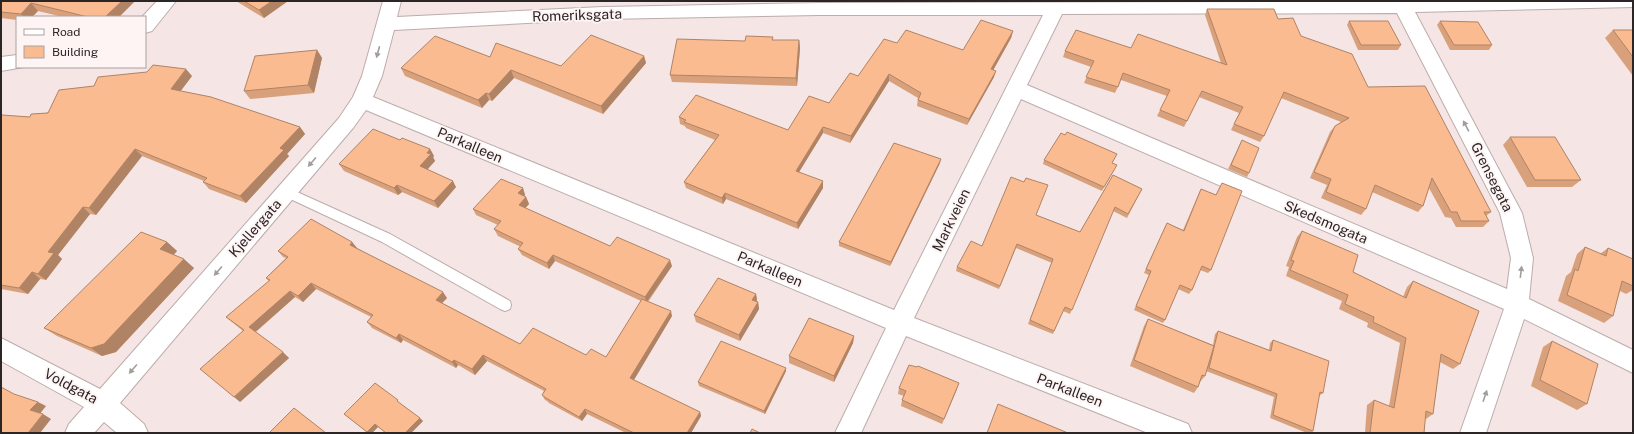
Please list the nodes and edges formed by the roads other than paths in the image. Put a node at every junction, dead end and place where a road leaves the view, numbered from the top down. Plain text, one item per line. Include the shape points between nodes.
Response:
1 (167, 1) edge
2 (392, 1) edge
3 (1633, 1) edge
4 (1401, 3) edge
5 (1086, 4) edge
6 (1056, 9) junction
7 (386, 24) junction
8 (146, 25) edge
9 (16, 62) edge
10 (1, 64) edge
11 (1016, 89) junction
12 (362, 100) junction
13 (286, 192) junction
14 (505, 304) dead end
15 (1517, 304) junction
16 (900, 323) junction
17 (1, 349) edge
18 (1633, 362) edge
19 (103, 404) junction
20 (78, 433) edge
21 (135, 433) edge
22 (848, 433) edge
23 (1179, 433) edge
24 (1472, 433) edge

1 - 8 street
2 - 7 street, Kjellergata
3 - 4 street, Romeriksgata
4 - 5 street, Romeriksgata
15 -> 4 street, Grensegata via 1522,258 1511,213
5 - 6 street, Romeriksgata
6 - 7 street, Romeriksgata via 819,9 611,13
6 - 11 street, Markveien
7 -> 12 street, Kjellergata via 372,76
9 - 10 street
11 - 15 street, Skedsmogata
11 - 16 street, Markveien
12 -> 13 street, Kjellergata via 346,123
12 - 16 street, Parkalleen
13 - 14 lane via 386,238
13 -> 19 street, Kjellergata
15 - 18 street, Skedsmogata
24 -> 15 street, Grensegata
16 - 22 street, Markveien
16 - 23 street, Parkalleen
17 - 19 street, Voldgata
19 - 20 street, Kjellergata
19 - 21 street, Voldgata

